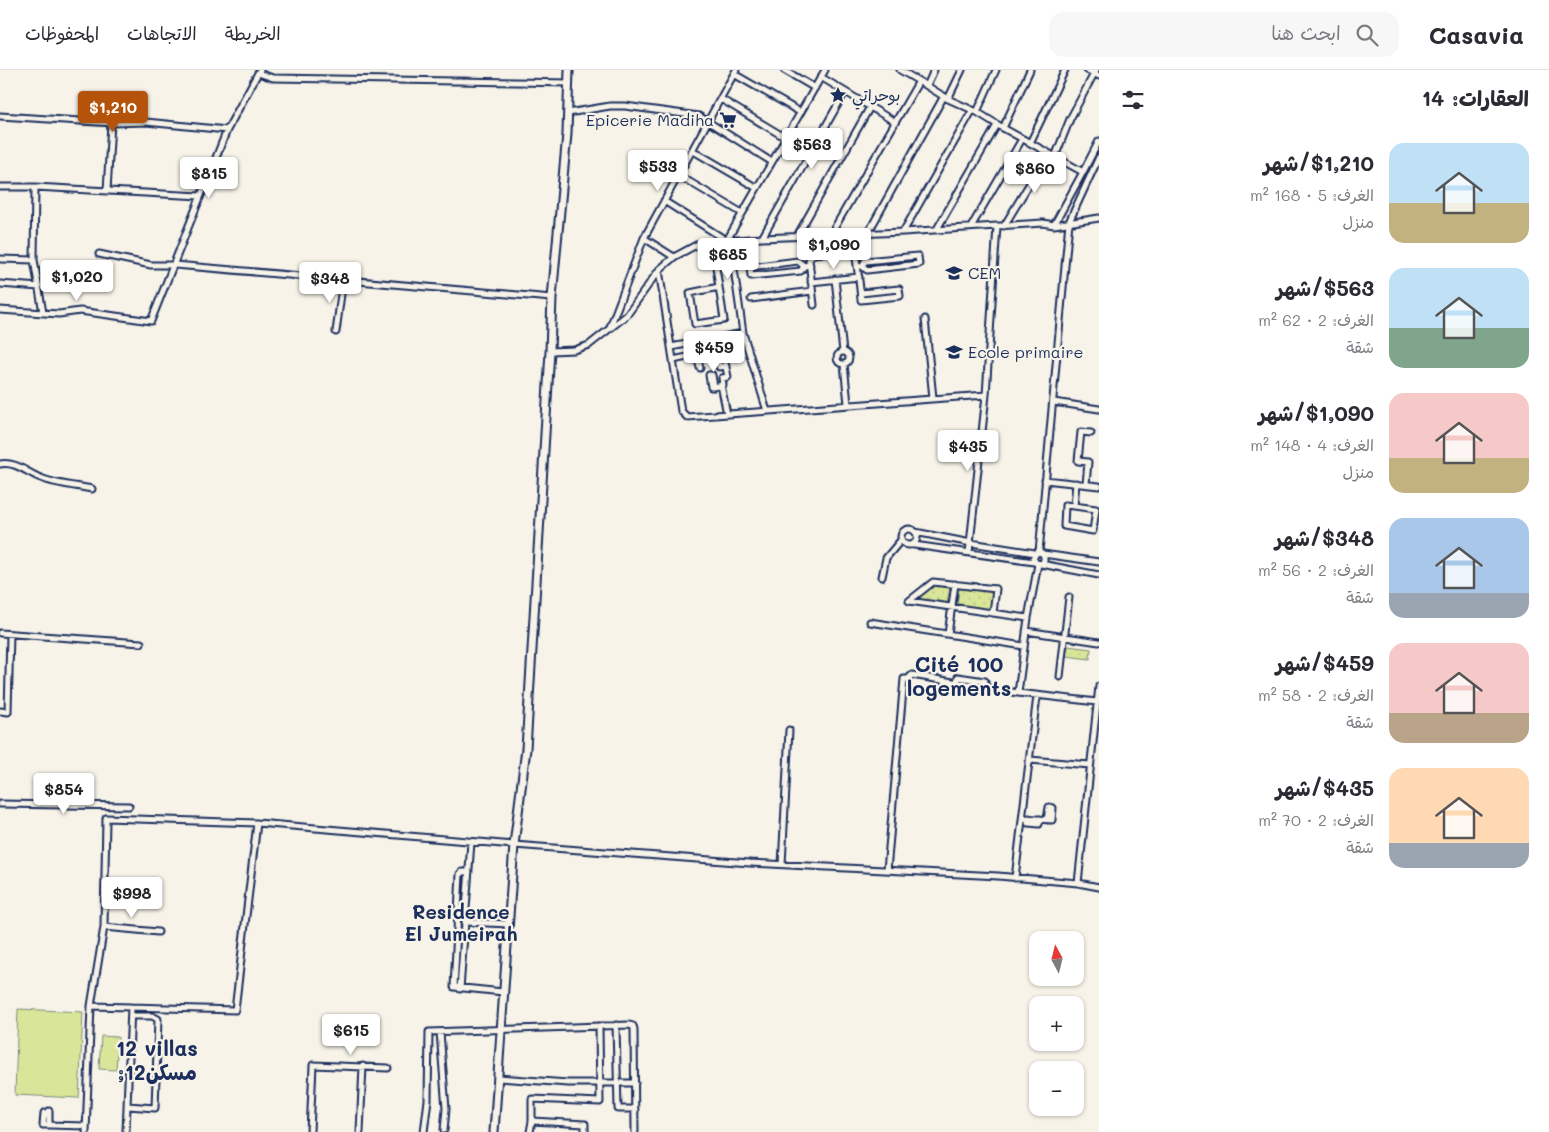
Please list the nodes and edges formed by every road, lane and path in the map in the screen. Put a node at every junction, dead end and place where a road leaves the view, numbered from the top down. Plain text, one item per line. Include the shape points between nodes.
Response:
1 (569, 70) edge
2 (784, 70) edge
3 (825, 70) edge
4 (900, 70) edge
5 (934, 70) edge
6 (962, 70) edge
7 (996, 70) edge
8 (1030, 70) edge
9 (1065, 70) edge
10 (1087, 70) edge
11 (259, 72) edge
12 (735, 72) edge
13 (1097, 73) edge
14 (821, 77) junction
15 (919, 82) junction
16 (568, 84) junction
17 (927, 86) junction
18 (815, 88) junction
19 (845, 92) junction
20 (946, 98) junction
21 (721, 100) junction
22 (870, 107) junction
23 (974, 111) junction
24 (800, 112) junction
25 (568, 113) junction
26 (0, 116) edge
27 (708, 122) junction
28 (895, 122) junction
29 (111, 123) junction
30 (997, 124) junction
31 (1003, 128) junction
32 (227, 130) junction
33 (786, 138) junction
34 (1022, 138) junction
35 (1099, 141) edge
36 (1030, 143) junction
37 (692, 150) junction
38 (1048, 153) junction
39 (1055, 157) junction
40 (1099, 157) edge
41 (772, 162) junction
42 (1083, 172) junction
43 (678, 175) junction
44 (0, 187) edge
45 (35, 187) junction
46 (756, 188) junction
47 (107, 191) junction
48 (200, 196) junction
49 (664, 201) junction
50 (742, 213) junction
51 (1099, 218) edge
52 (1069, 222) junction
53 (1054, 225) junction
54 (997, 226) junction
55 (1004, 226) junction
56 (971, 227) junction
57 (938, 229) junction
58 (902, 232) junction
59 (868, 233) junction
60 (829, 234) junction
61 (839, 234) junction
62 (797, 236) junction
63 (644, 238) junction
64 (762, 238) junction
65 (728, 240) junction
66 (840, 251) junction
67 (828, 252) junction
68 (99, 254) dead end
69 (674, 257) junction
70 (0, 259) edge
71 (34, 260) junction
72 (175, 265) junction
73 (807, 265) junction
74 (860, 266) junction
75 (659, 270) junction
76 (859, 277) junction
77 (343, 279) junction
78 (835, 280) junction
79 (811, 282) junction
80 (0, 284) edge
81 (39, 287) junction
82 (719, 287) junction
83 (812, 291) junction
84 (860, 294) junction
85 (552, 298) junction
86 (750, 299) dead end
87 (814, 305) dead end
88 (0, 310) edge
89 (43, 313) junction
90 (925, 319) dead end
91 (610, 328) junction
92 (336, 332) dead end
93 (743, 333) junction
94 (671, 347) junction
95 (550, 351) junction
96 (673, 360) junction
97 (726, 366) dead end
98 (700, 368) dead end
99 (721, 385) junction
100 (714, 387) dead end
101 (986, 395) junction
102 (933, 398) junction
103 (1054, 402) junction
104 (848, 404) junction
105 (1099, 409) edge
106 (767, 411) junction
107 (727, 414) junction
108 (1091, 433) dead end
109 (0, 464) edge
110 (1045, 480) junction
111 (1076, 483) junction
112 (1086, 484) junction
113 (1099, 486) edge
114 (92, 489) dead end
115 (1074, 506) junction
116 (915, 532) junction
117 (901, 540) junction
118 (971, 544) junction
119 (914, 545) junction
120 (969, 552) junction
121 (1039, 553) junction
122 (1099, 562) edge
123 (1038, 563) junction
124 (1099, 575) edge
125 (882, 577) dead end
126 (955, 584) junction
127 (1069, 597) dead end
128 (952, 607) junction
129 (993, 613) junction
130 (1028, 618) junction
131 (870, 622) dead end
132 (1026, 631) junction
133 (0, 633) edge
134 (10, 634) junction
135 (948, 634) junction
136 (1065, 637) junction
137 (1099, 642) edge
138 (141, 643) dead end
139 (1024, 646) junction
140 (1060, 677) dead end
141 (1099, 686) edge
142 (1018, 693) junction
143 (1037, 696) junction
144 (0, 700) edge
145 (8, 700) junction
146 (1097, 702) junction
147 (0, 712) edge
148 (789, 730) dead end
149 (1030, 760) junction
150 (1090, 765) junction
151 (0, 804) edge
152 (129, 806) dead end
153 (1026, 818) junction
154 (1048, 820) dead end
155 (257, 823) junction
156 (471, 842) junction
157 (514, 846) junction
158 (782, 865) junction
159 (887, 870) junction
160 (469, 872) junction
161 (1015, 878) junction
162 (1078, 883) junction
163 (1099, 887) edge
164 (465, 922) junction
165 (508, 924) junction
166 (104, 927) junction
167 (158, 932) dead end
168 (460, 989) junction
169 (503, 992) junction
170 (91, 1006) junction
171 (131, 1007) junction
172 (131, 1016) junction
173 (616, 1025) junction
174 (600, 1026) junction
175 (501, 1030) junction
176 (440, 1032) junction
177 (363, 1066) junction
178 (388, 1068) dead end
179 (498, 1078) junction
180 (618, 1083) junction
181 (635, 1083) junction
182 (600, 1084) junction
183 (128, 1106) junction
184 (635, 1108) junction
185 (49, 1112) dead end
186 (532, 1121) junction
187 (86, 1129) edge
188 (444, 1130) dead end
189 (126, 1132) edge
190 (310, 1132) edge
191 (360, 1132) edge
192 (424, 1132) edge
193 (494, 1132) edge
194 (530, 1132) edge
195 (585, 1132) edge
196 (635, 1132) edge

1 - 16 street
2 - 18 street
3 - 14 street
4 - 15 street
5 - 17 street
6 - 20 street
7 - 23 street
8 - 31 street
9 - 36 street
10 - 13 street
11 - 16 street via 273,78
11 - 32 street
12 - 21 street
12 - 24 street
13 - 39 street via 1070,119
14 - 18 street
14 - 19 street
15 - 17 street
15 - 28 street
16 - 25 street
17 - 20 street
18 - 24 street
19 - 22 street
19 - 64 street
20 - 23 street
20 - 59 street
21 - 27 street
21 - 33 street
22 - 28 street
22 - 62 street
23 - 30 street
23 - 58 street
24 - 33 street
25 - 27 street via 625,106 699,116
25 - 85 street
26 - 29 street
27 - 37 street
27 - 41 street
28 - 60 street
29 - 32 street via 146,122
29 - 47 street
30 - 31 street
30 - 57 street
31 - 34 street
32 - 48 street
33 - 41 street
34 - 36 street
34 - 56 street
35 - 42 street
36 - 38 street
37 - 43 street
37 - 46 street
38 - 39 street
38 - 55 street
39 - 42 street
40 - 52 street
41 - 46 street
42 - 53 street
43 - 49 street
43 - 50 street
44 - 45 street
45 - 47 street
45 - 71 street
46 - 50 street
47 - 48 street
48 - 72 street
49 - 63 street
49 - 65 street
50 - 65 street
51 - 52 street
52 - 53 street
52 - 103 street
53 - 55 street
54 - 55 street
54 - 56 street
54 - 101 street
56 - 57 street
57 - 58 street
58 - 59 street
59 - 61 street
60 - 61 street
60 - 62 street
60 - 67 street
61 - 66 street
62 - 64 street
63 - 69 street
63 - 91 street
64 - 65 street
65 - 69 street via 700,243
65 - 82 street via 716,267
65 - 93 street
66 - 67 street
66 - 74 street via 848,251
67 - 73 street via 813,254
68 - 72 street via 151,265
69 - 75 street
70 - 71 street
71 - 81 street
72 - 77 street
72 - 89 street via 151,321 80,311
73 - 73 street via 798,261 750,267 751,276 801,271
73 - 79 street
74 - 74 street via 865,261 918,256 919,264 868,270
74 - 76 street
75 - 91 street via 627,315
75 - 94 street
76 - 78 street
76 - 84 street
77 - 85 street
77 - 92 street
78 - 79 street
78 - 104 street via 843,352 849,356 844,364
79 - 83 street
80 - 81 street
81 - 89 street
82 - 82 street via 690,293 695,324 724,320
83 - 86 street
83 - 87 street
84 - 84 street via 899,289 900,296 861,300
85 - 95 street
88 - 89 street
90 - 102 street
91 - 95 street via 589,345 574,350
93 - 94 street
93 - 106 street
94 - 96 street
95 - 157 street via 526,748
96 - 98 street via 697,355
96 - 107 street via 681,411 687,417
97 - 99 street via 728,377 722,378
99 - 100 street
99 - 107 street
101 - 102 street
101 - 118 street
102 - 104 street
103 - 105 street
103 - 110 street
104 - 106 street
106 - 107 street
108 - 112 street via 1081,432 1078,461 1088,462
109 - 114 street via 20,466 41,478
110 - 111 street
110 - 121 street
111 - 112 street
111 - 115 street
112 - 113 street
115 - 115 street via 1096,510 1093,532 1064,526 1065,506
116 - 117 street via 905,530
116 - 118 street
116 - 119 street via 918,539
117 - 119 street via 906,546
117 - 125 street via 886,558
118 - 120 street
118 - 121 street
119 - 120 street
120 - 123 street
121 - 122 street
121 - 123 street via 1033,558
121 - 123 street via 1044,561
123 - 124 street
123 - 130 street
126 - 128 street
126 - 128 street via 933,582 909,601
126 - 129 street via 996,589
127 - 136 street
128 - 129 street
128 - 135 street
129 - 130 street
130 - 132 street
131 - 135 street
132 - 136 street
132 - 139 street
133 - 134 street
134 - 138 street
134 - 145 street
135 - 139 street
136 - 137 street
136 - 140 street
139 - 142 street
141 - 146 street
142 - 143 street
142 - 159 street via 912,675 904,679
143 - 146 street
143 - 149 street
144 - 145 street
145 - 147 street via 8,712
146 - 150 street
148 - 158 street
149 - 150 street
149 - 153 street
150 - 162 street
151 - 152 street
153 - 154 street via 1028,823 1039,824 1040,819
153 - 161 street
155 - 156 street
155 - 166 street via 106,818
155 - 171 street via 235,1010
156 - 157 street
156 - 160 street
157 - 158 street
157 - 165 street
158 - 159 street
159 - 161 street
160 - 164 street
160 - 168 street via 460,874 454,987
161 - 162 street
162 - 163 street
164 - 165 street
164 - 168 street
165 - 169 street
166 - 167 street
166 - 170 street
168 - 169 street
169 - 175 street
170 - 171 street
170 - 187 street
171 - 172 street
172 - 183 street
172 - 183 street via 158,1019 155,1108
173 - 174 street
173 - 180 street
173 - 181 street via 629,1025 634,1029
174 - 175 street
174 - 182 street
175 - 176 street
175 - 179 street
176 - 188 street via 446,1108
176 - 192 street via 429,1032
177 - 178 street
177 - 190 street via 313,1065
177 - 191 street
179 - 182 street
179 - 193 street
180 - 181 street
180 - 182 street
180 - 184 street via 618,1109
181 - 184 street
182 - 186 street via 600,1102 532,1099
183 - 189 street
184 - 196 street
185 - 187 street via 49,1123 78,1123
186 - 194 street
186 - 195 street via 585,1124

